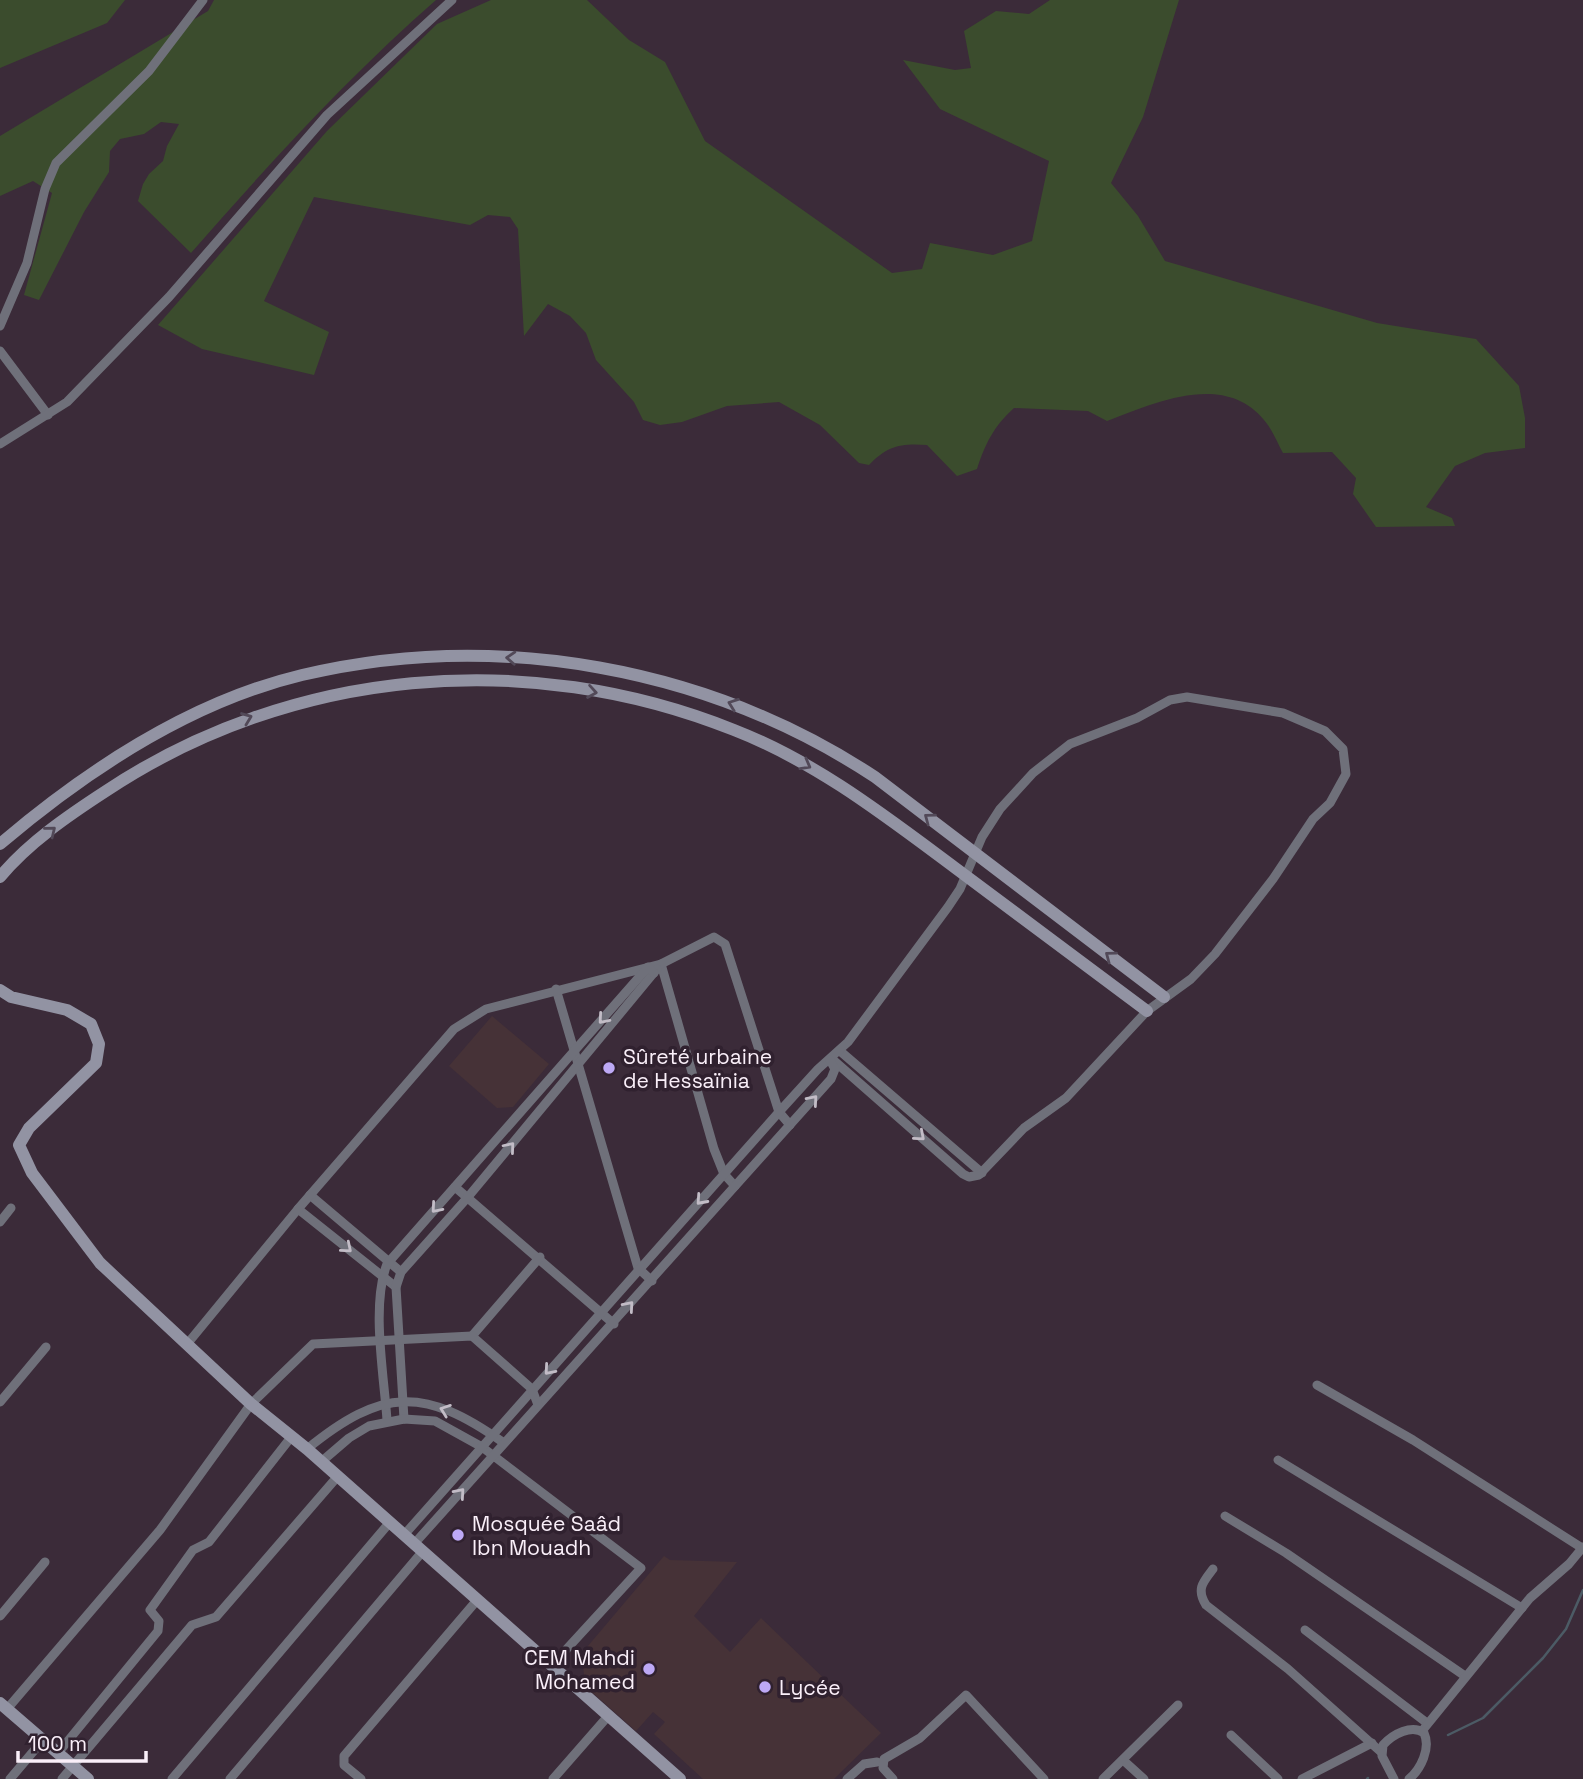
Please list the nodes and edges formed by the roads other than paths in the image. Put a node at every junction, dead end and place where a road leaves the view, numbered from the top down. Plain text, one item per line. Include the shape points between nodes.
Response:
1 (203, 0) edge
2 (452, 0) edge
3 (0, 326) edge
4 (0, 351) edge
5 (48, 415) junction
6 (0, 444) edge
7 (0, 844) edge
8 (975, 853) junction
9 (966, 876) junction
10 (0, 877) edge
11 (661, 964) junction
12 (651, 970) junction
13 (556, 989) junction
14 (0, 990) edge
15 (1164, 997) junction
16 (1147, 1011) junction
17 (840, 1051) junction
18 (574, 1052) junction
19 (831, 1059) junction
20 (578, 1065) junction
21 (904, 1106) junction
22 (779, 1112) junction
23 (895, 1114) junction
24 (790, 1125) junction
25 (982, 1173) junction
26 (724, 1174) junction
27 (735, 1186) junction
28 (455, 1187) junction
29 (310, 1195) junction
30 (468, 1198) junction
31 (11, 1208) dead end
32 (298, 1209) junction
33 (0, 1222) edge
34 (540, 1257) junction
35 (387, 1264) junction
36 (638, 1268) junction
37 (401, 1272) junction
38 (382, 1278) junction
39 (652, 1280) junction
40 (396, 1287) junction
41 (601, 1311) junction
42 (614, 1324) junction
43 (472, 1336) junction
44 (400, 1339) junction
45 (381, 1340) junction
46 (188, 1343) junction
47 (46, 1347) dead end
48 (1317, 1385) dead end
49 (532, 1389) junction
50 (403, 1401) junction
51 (0, 1402) edge
52 (386, 1403) junction
53 (251, 1405) junction
54 (538, 1405) junction
55 (404, 1419) junction
56 (387, 1420) junction
57 (492, 1434) junction
58 (292, 1436) junction
59 (504, 1443) junction
60 (482, 1447) junction
61 (307, 1448) junction
62 (493, 1455) junction
63 (1278, 1460) dead end
64 (321, 1462) junction
65 (338, 1476) junction
66 (1226, 1516) dead end
67 (390, 1522) junction
68 (414, 1543) junction
69 (1583, 1548) edge
70 (45, 1562) dead end
71 (1213, 1569) dead end
72 (478, 1600) junction
73 (1522, 1608) junction
74 (0, 1616) edge
75 (1305, 1630) dead end
76 (552, 1665) junction
77 (1465, 1676) junction
78 (1178, 1705) dead end
79 (4, 1706) edge
80 (609, 1715) junction
81 (1424, 1727) junction
82 (1231, 1735) dead end
83 (43, 1740) junction
84 (1372, 1743) junction
85 (1381, 1752) junction
86 (58, 1753) junction
87 (1123, 1760) junction
88 (877, 1762) dead end
89 (73, 1766) junction
90 (10, 1779) edge
91 (62, 1779) edge
92 (88, 1779) edge
93 (172, 1779) edge
94 (230, 1779) edge
95 (361, 1779) edge
96 (553, 1779) edge
97 (680, 1779) edge
98 (847, 1779) edge
99 (893, 1779) edge
100 (1044, 1779) edge
101 (1104, 1779) edge
102 (1144, 1779) edge
103 (1278, 1779) edge
104 (1302, 1779) edge
105 (1394, 1779) edge
106 (1409, 1779) edge

1 - 3 street via 149,71 55,163 27,263
2 - 5 street via 327,115 169,297 67,402
4 - 5 street
5 - 6 street
8 -> 7 street via 842,755 793,728 735,705 663,680 596,666 460,654 302,675 243,694 173,725 97,769
8 - 9 street
15 -> 8 street
8 - 15 street via 1000,808 1045,763 1070,744 1170,700 1193,697 1262,708 1330,734 1343,748 1347,768 1330,803 1312,819 1215,954 1191,979
10 -> 9 street via 88,803 150,761 212,731 271,709 335,693 405,683 481,681 550,684 609,695 669,708 735,730 853,791
9 - 16 street
9 - 17 street via 948,907
11 - 12 street
11 - 22 street via 714,937 725,944
11 - 26 street
12 - 13 street
12 -> 18 street
12 - 20 street
13 - 18 street
13 - 29 street via 486,1009 454,1029
14 - 46 street via 11,997 67,1010 91,1024 99,1044 96,1063 29,1128 19,1145 32,1173 100,1263
15 - 16 street
16 - 25 street via 1066,1098 1024,1128
17 - 19 street
17 - 21 street
18 - 20 street
18 - 28 street
19 - 22 street
19 - 23 street
24 -> 19 street via 833,1076
30 -> 20 street
20 - 36 street
21 - 23 street
21 - 25 street
22 - 24 street
22 - 26 street
23 -> 25 street via 966,1176
24 - 27 street
26 - 27 street
26 -> 36 street
27 - 39 street
28 - 30 street
28 -> 35 street
29 - 32 street
29 - 35 street
30 - 34 street
30 - 37 street
31 - 33 street
32 -> 38 street
32 - 46 street
34 - 41 street
34 - 43 street
35 - 37 street
35 - 38 street
36 - 39 street
36 - 41 street
37 - 40 street
38 - 40 street
38 - 45 street
42 -> 39 street
40 - 44 street
41 - 42 street
41 -> 49 street
42 - 54 street
43 - 44 street
43 - 49 street
44 - 45 street
44 - 50 street
45 - 52 street
45 - 53 street via 313,1344
46 - 53 street
47 - 51 street
48 - 69 street
49 - 54 street
49 - 57 street
50 - 52 street
50 - 55 street
57 -> 50 street via 440,1407
52 - 56 street
52 - 61 street via 341,1421
53 - 58 street
53 - 79 street via 160,1530
54 - 59 street
55 - 56 street
55 - 60 street via 435,1421
56 - 64 street via 349,1438
57 - 59 street
57 - 60 street
58 - 61 street
58 - 86 street via 213,1537 193,1550 174,1574 150,1610 159,1622 158,1631
59 - 62 street
60 - 62 street
60 - 68 street
61 - 64 street
68 -> 62 street
62 - 76 street via 641,1568
63 - 73 street
64 - 65 street
65 - 67 street
65 - 89 street via 216,1616 190,1628
66 - 77 street
67 - 68 street
67 - 93 street
68 - 72 street
68 - 94 street
69 - 73 street
70 - 74 street
71 - 84 street via 1200,1587 1206,1605
72 - 76 street
72 - 95 street via 344,1756 344,1765
73 - 77 street
75 - 81 street
76 - 80 street
77 - 81 street
78 - 87 street
79 - 83 street
80 - 96 street
80 - 97 street
81 - 85 street via 1388,1739
81 - 106 street via 1427,1744 1419,1769
82 - 103 street
83 - 86 street
83 - 90 street
84 - 85 street
84 - 104 street
85 - 105 street
86 - 89 street
87 - 101 street
87 - 102 street
88 - 98 street via 864,1764
89 - 91 street
89 - 92 street
99 - 100 street via 883,1768 884,1759 920,1738 966,1695

